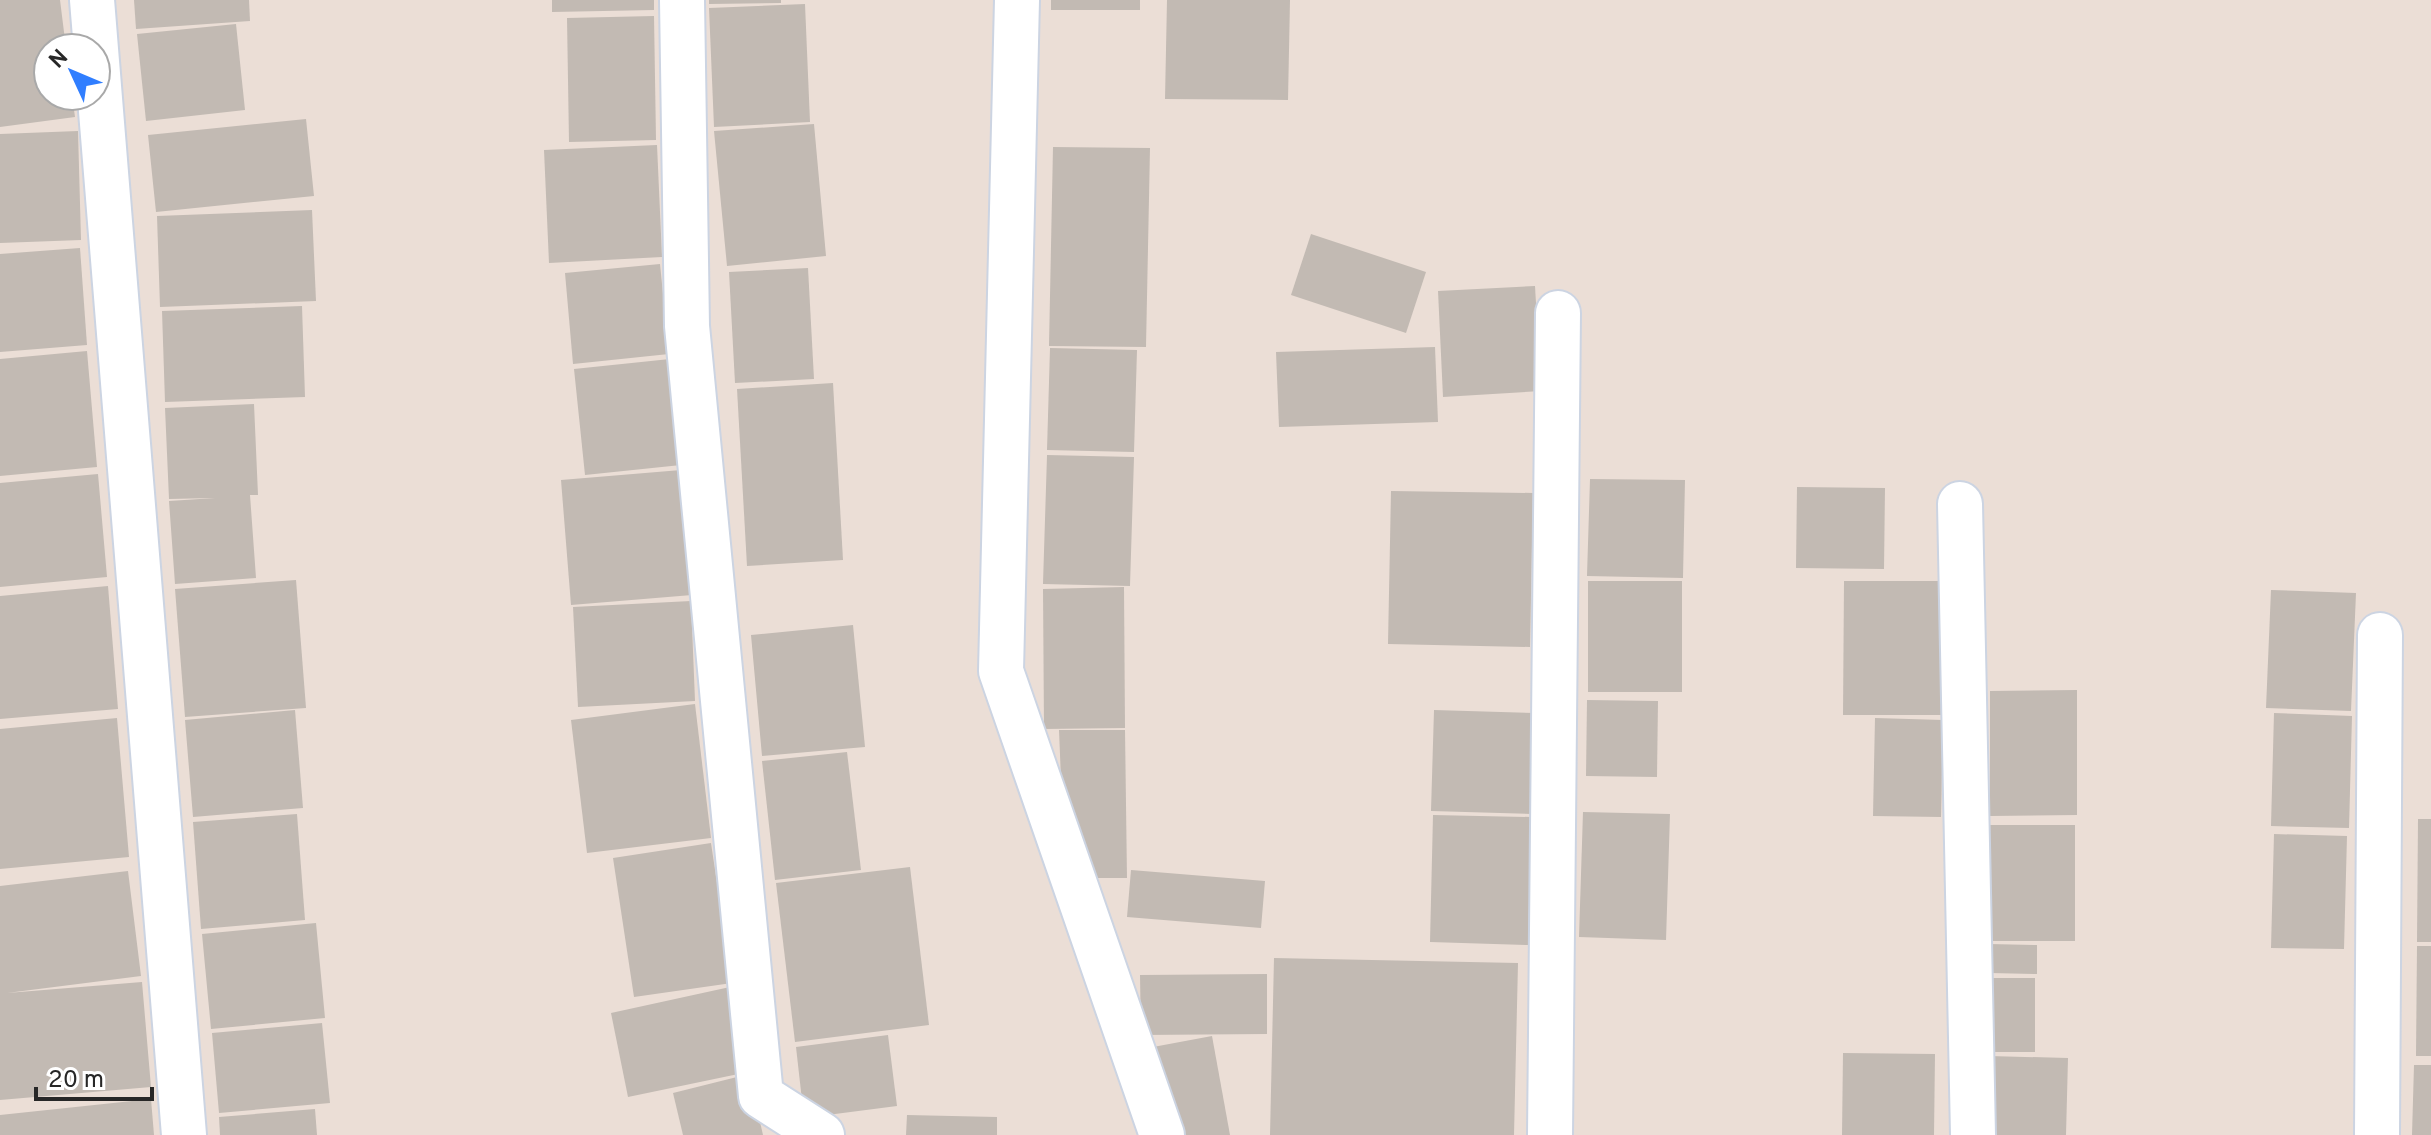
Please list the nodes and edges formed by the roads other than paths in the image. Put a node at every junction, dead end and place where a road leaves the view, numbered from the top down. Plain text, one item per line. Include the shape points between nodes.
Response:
1 (92, 0) edge
2 (682, 0) edge
3 (1017, 0) edge
4 (1558, 313) dead end
5 (1960, 504) dead end
6 (2380, 635) dead end
7 (184, 1135) edge
8 (822, 1135) edge
9 (1162, 1135) edge
10 (1550, 1135) edge
11 (1973, 1135) edge
12 (2377, 1135) edge

1 - 7 street
2 - 8 street via 687,326 761,1096
3 - 9 street via 1001,671
4 - 10 street
5 - 11 street
6 - 12 street

